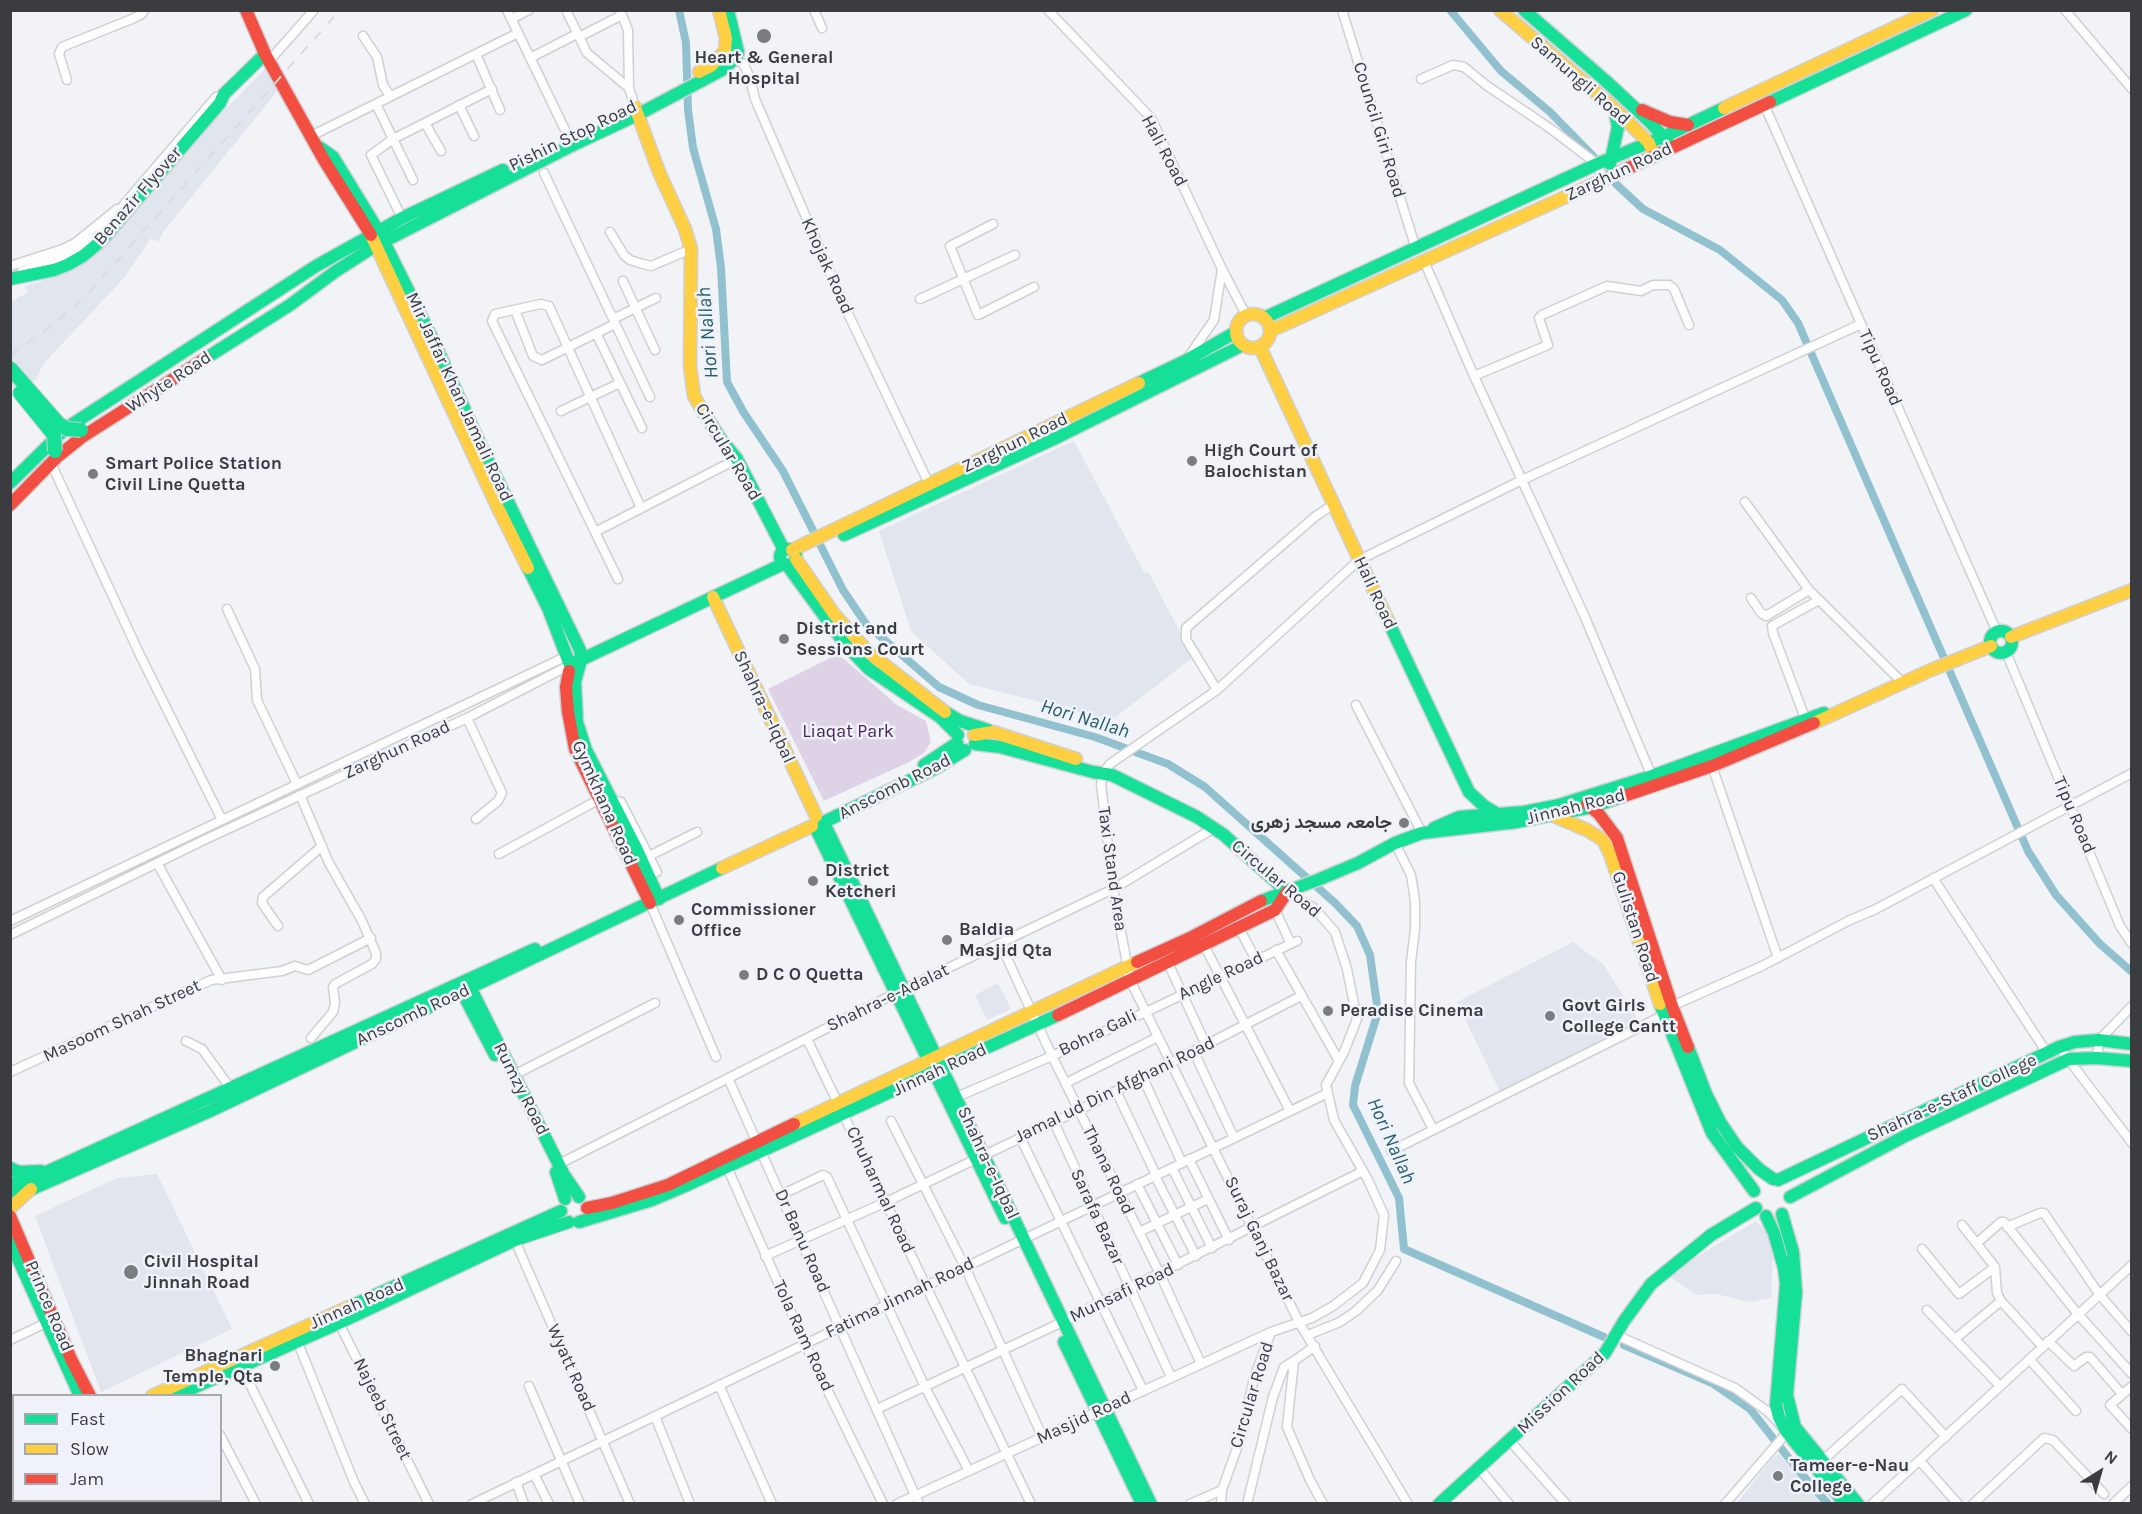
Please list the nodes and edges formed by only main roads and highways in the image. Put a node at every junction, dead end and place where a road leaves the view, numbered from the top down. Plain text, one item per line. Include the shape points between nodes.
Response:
1 (246, 10) edge
2 (719, 10) edge
3 (728, 10) edge
4 (1500, 10) edge
5 (1524, 10) edge
6 (1932, 10) edge
7 (1966, 10) edge
8 (731, 54) junction
9 (269, 62) junction
10 (686, 85) junction
11 (1628, 101) junction
12 (1614, 108) junction
13 (636, 111) junction
14 (1688, 125) junction
15 (1668, 142) junction
16 (1651, 149) junction
17 (1612, 159) junction
18 (1605, 179) junction
19 (405, 223) junction
20 (377, 238) junction
21 (1420, 255) junction
22 (332, 265) junction
23 (10, 277) edge
24 (1264, 318) junction
25 (1270, 331) junction
26 (1239, 339) junction
27 (1260, 347) junction
28 (10, 368) edge
29 (10, 381) edge
30 (1096, 411) junction
31 (81, 430) junction
32 (53, 457) junction
33 (10, 483) edge
34 (10, 495) edge
35 (10, 504) edge
36 (788, 557) junction
37 (2132, 590) edge
38 (713, 597) junction
39 (2011, 637) junction
40 (1991, 646) junction
41 (575, 657) junction
42 (1860, 702) junction
43 (945, 712) junction
44 (993, 732) junction
45 (966, 739) junction
46 (1104, 772) junction
47 (1654, 780) junction
48 (1470, 792) junction
49 (1578, 799) junction
50 (1592, 807) junction
51 (1498, 813) junction
52 (1554, 816) junction
53 (1458, 818) junction
54 (818, 822) junction
55 (1512, 823) junction
56 (1447, 830) junction
57 (1422, 833) junction
58 (1293, 890) junction
59 (653, 898) junction
60 (1128, 973) junction
61 (464, 985) junction
62 (1668, 1010) junction
63 (2132, 1044) edge
64 (2132, 1061) edge
65 (936, 1064) junction
66 (759, 1147) junction
67 (10, 1168) edge
68 (50, 1170) junction
69 (1775, 1180) junction
70 (10, 1183) edge
71 (32, 1189) junction
72 (1754, 1191) junction
73 (10, 1194) edge
74 (1790, 1197) junction
75 (10, 1208) edge
76 (573, 1210) junction
77 (1761, 1212) junction
78 (1782, 1214) junction
79 (10, 1216) edge
80 (12, 1246) edge
81 (196, 1386) edge
82 (80, 1394) edge
83 (89, 1394) edge
84 (157, 1394) edge
85 (177, 1394) edge
86 (1100, 1409) junction
87 (1787, 1433) junction
88 (1142, 1503) edge
89 (1151, 1503) edge
90 (1439, 1503) edge
91 (1845, 1503) edge
92 (1858, 1503) edge

1 - 9 main road
2 - 8 main road
3 - 8 main road via 738,52
4 - 12 main road, Samungli Road
5 - 11 main road, Samungli Road
6 - 14 main road, Zarghun Road
7 - 15 main road, Zarghun Road via 1764,104
8 - 10 main road, Pishin Stop Road
8 - 10 main road, Pishin Stop Road via 722,70
9 - 20 main road, Mir Jaffar Khan Jamali Road via 324,160
9 - 23 main road, Benazir Flyover via 224,94 102,240 83,256 54,270
10 - 13 main road, Pishin Stop Road
11 - 14 main road via 1650,114
11 - 15 main road, Samungli Road
12 - 16 main road, Samungli Road
12 - 17 main road via 1618,127
13 - 19 main road, Pishin Stop Road via 563,150
13 - 19 main road, Pishin Stop Road via 569,138
13 - 36 main road, Circular Road via 691,249 690,366 694,396 737,459
14 - 15 main road, Zarghun Road
15 - 16 main road, Zarghun Road
16 - 17 main road, Zarghun Road
16 - 18 main road, Zarghun Road
17 - 18 main road
17 - 21 main road, Zarghun Road
18 - 21 main road, Zarghun Road
19 - 20 main road, Whyte Road
20 - 22 main road, Whyte Road
20 - 41 main road, Mir Jaffar Khan Jamali Road via 435,344
21 - 24 main road, Zarghun Road
21 - 25 main road, Zarghun Road
22 - 31 main road, Whyte Road
22 - 32 main road, Whyte Road via 290,305
22 - 33 main road, Whyte Road via 307,272 90,411 65,429
24 - 25 main road
24 - 26 main road via 1246,315 1238,322
25 - 27 main road via 1268,340
26 - 27 main road via 1251,348
26 - 30 main road, Zarghun Road
26 - 30 main road, Zarghun Road via 1185,361
27 - 48 main road, Hali Road
28 - 31 main road, bridge via 59,424
29 - 32 main road, bridge via 53,433
30 - 36 main road, Zarghun Road
30 - 36 main road, Zarghun Road via 929,484
31 - 32 main road
32 - 34 main road
32 - 35 main road, Whyte Road
36 - 38 main road, Zarghun Road
36 - 41 main road, Zarghun Road
36 - 43 main road, Circular Road via 869,653
36 - 45 main road, Circular Road via 845,644 869,669
37 - 39 main road
38 - 41 main road, Zarghun Road
38 - 54 main road, Shahra-e-Iqbal
39 - 40 main road via 1997,632 1990,639
39 - 40 main road via 2012,644 2006,652 1999,653
40 - 42 main road, Jinnah Road
41 - 59 main road via 577,722 586,750
41 - 59 main road, Gymkhana Road via 566,687 575,749 598,800
42 - 47 main road, Jinnah Road via 1805,718
42 - 47 main road, Jinnah Road via 1712,766
43 - 44 main road
43 - 45 main road, Circular Road
44 - 45 main road, Circular Road
44 - 46 main road, Circular Road via 1094,765
45 - 46 main road, Circular Road
45 - 54 main road, Anscomb Road
46 - 58 main road, Circular Road via 1197,817
47 - 49 main road, Jinnah Road
47 - 50 main road, Jinnah Road
48 - 51 main road, Hali Road
48 - 53 main road
49 - 50 main road, Gulistan Road
49 - 51 main road, Jinnah Road via 1524,812
50 - 52 main road, Jinnah Road
50 - 62 main road, Gulistan Road via 1617,838
51 - 53 main road, Jinnah Road
51 - 55 main road, Hali Road
52 - 55 main road, Jinnah Road
52 - 62 main road, Gulistan Road via 1603,840
53 - 56 main road
53 - 57 main road, Jinnah Road
54 - 59 main road, Anscomb Road
54 - 65 main road, Shahra-e-Iqbal
55 - 56 main road, Jinnah Road
56 - 57 main road, Jinnah Road
57 - 58 main road, Jinnah Road
58 - 60 main road, Jinnah Road via 1268,897
58 - 60 main road, Jinnah Road via 1275,910 1168,963
59 - 61 main road, Anscomb Road
60 - 65 main road, Jinnah Road via 1032,1011
60 - 65 main road, Jinnah Road via 1038,1025
61 - 68 main road, Anscomb Road
61 - 71 main road, Anscomb Road via 208,1112
61 - 76 main road, Rumzy Road
61 - 76 main road, Rumzy Road via 558,1164
62 - 69 main road, Gulistan Road via 1720,1122 1737,1147
62 - 72 main road, Gulistan Road via 1712,1133
63 - 69 main road, Shahra-e-Staff College via 2099,1040 2075,1042 2053,1050
64 - 74 main road, Shahra-e-Staff College via 2069,1059 1905,1136
65 - 66 main road, Jinnah Road
65 - 86 main road, Shahra-e-Iqbal
66 - 76 main road, Jinnah Road via 668,1185 612,1203
66 - 76 main road, Jinnah Road via 727,1167 652,1200
67 - 68 main road via 19,1172
68 - 70 main road, Anscomb Road via 29,1180
69 - 72 main road via 1761,1182
69 - 74 main road via 1787,1187
71 - 73 main road, Anscomb Road
71 - 75 main road
72 - 77 main road via 1753,1203
74 - 78 main road
76 - 81 main road, Jinnah Road via 238,1361
77 - 78 main road via 1772,1217
77 - 87 main road via 1774,1233 1786,1284 1776,1405
77 - 90 main road, Mission Road via 1711,1235 1651,1284 1605,1353
78 - 87 main road via 1793,1252 1796,1292
79 - 83 main road, Prince Road
80 - 82 main road, Prince Road
81 - 84 main road, Jinnah Road
81 - 85 main road, Jinnah Road
86 - 88 main road, Shahra-e-Iqbal
86 - 89 main road, Shahra-e-Iqbal
87 - 91 main road
87 - 92 main road via 1822,1461

